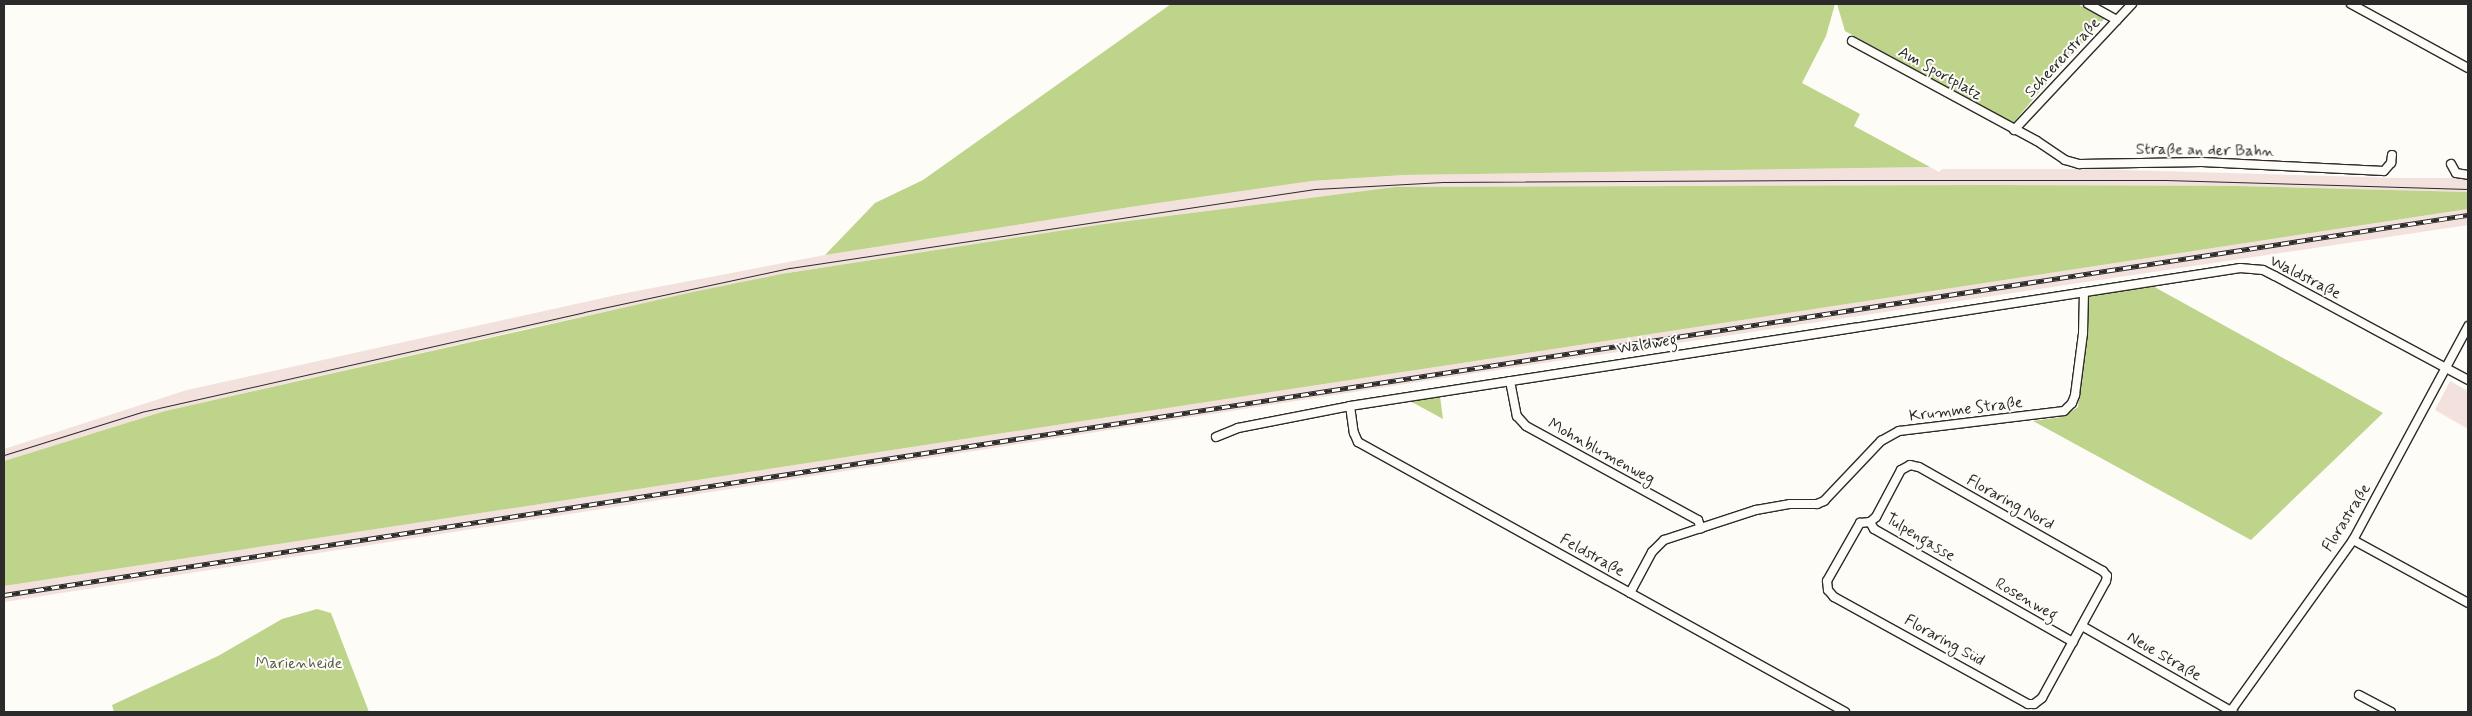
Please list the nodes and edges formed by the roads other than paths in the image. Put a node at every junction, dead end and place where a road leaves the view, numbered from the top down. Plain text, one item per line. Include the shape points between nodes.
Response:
1 (2088, 4) edge
2 (2132, 4) edge
3 (2351, 4) edge
4 (2117, 20) junction
5 (1852, 41) dead end
6 (2468, 68) edge
7 (2014, 130) junction
8 (2392, 155) dead end
9 (2451, 164) dead end
10 (2468, 175) edge
11 (2084, 292) junction
12 (2468, 326) edge
13 (2446, 368) junction
14 (2468, 380) edge
15 (1510, 381) junction
16 (1350, 406) junction
17 (1216, 437) dead end
18 (1870, 522) junction
19 (1860, 523) joint
20 (1701, 529) junction
21 (2353, 540) junction
22 (1966, 582) joint
23 (1630, 593) junction
24 (2468, 603) edge
25 (2082, 626) junction
26 (2073, 642) junction
27 (2359, 694) dead end
28 (1845, 712) edge
29 (2232, 712) edge
30 (2391, 712) edge

1 - 4 street
2 - 4 street, Scheererstraße
3 - 6 street
4 - 7 street, Scheererstraße
5 - 7 street, Am Sportplatz
7 - 8 street, Straße an der Bahn via 2065,160 2079,164 2202,162 2384,171 2392,163
9 - 10 street via 2456,173
11 - 13 street, Waldstraße via 2240,268 2262,270
11 - 15 street, Waldweg
11 - 20 street, Krumme Straße via 2083,333 2075,396 2064,411 1899,431 1881,441 1818,504 1790,504 1756,510
12 - 13 street, Florastraße
13 - 14 street, Waldstraße
13 - 21 street, Florastraße
15 - 16 street, Waldweg
15 - 20 street, Mohnblumenweg via 1517,416 1526,426 1698,520
16 - 17 street, Waldweg via 1238,428
16 - 23 street, Feldstraße via 1358,442
18 - 19 street, Tulpengasse
18 - 22 street, Tulpengasse via 1874,529
18 - 25 street, Floraring Nord via 1876,517 1901,470 1910,465 1919,467 2103,571 2106,581
19 - 26 street, Floraring Süd via 1827,581 1828,590 1834,597 2028,704 2042,698
20 - 23 street, Krumme Straße via 1673,536 1656,546
21 - 24 street
21 - 29 street, Florastraße
22 - 26 street, Rosenweg
23 - 28 street, Feldstraße
25 - 26 street, Floraring Süd
25 - 29 street, Neue Straße
27 - 30 street

